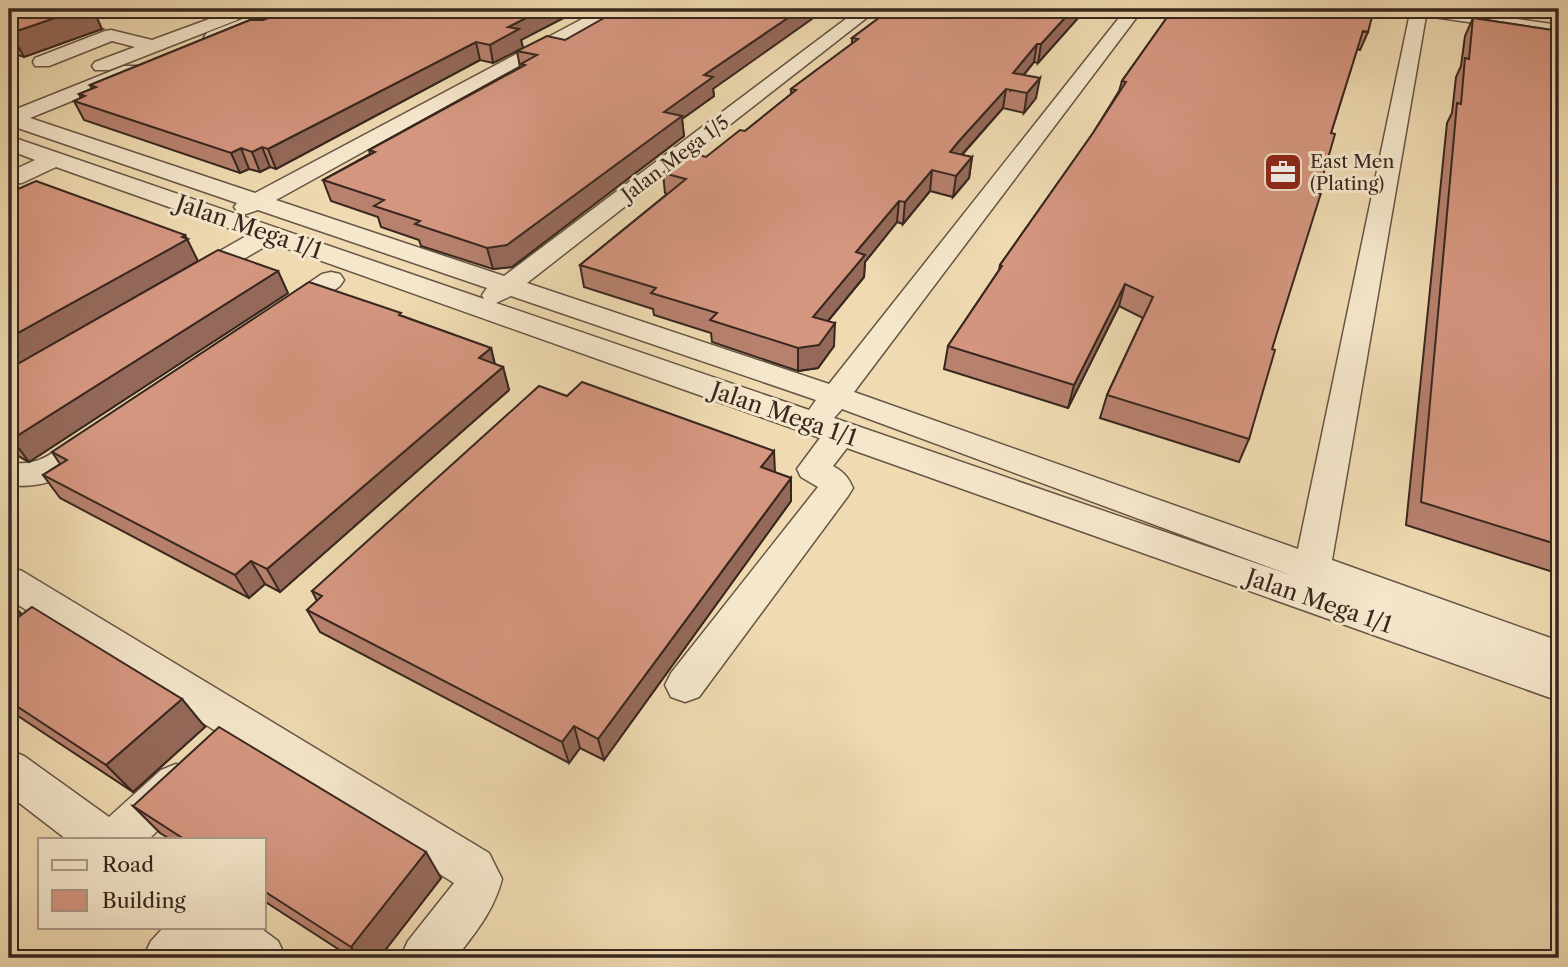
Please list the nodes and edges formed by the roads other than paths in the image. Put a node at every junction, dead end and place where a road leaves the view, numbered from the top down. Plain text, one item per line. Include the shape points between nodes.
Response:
1 (249, 9) edge
2 (613, 9) edge
3 (870, 9) edge
4 (1135, 9) edge
5 (1417, 9) edge
6 (1457, 9) edge
7 (1528, 9) edge
8 (289, 14) edge
9 (1559, 14) edge
10 (1559, 25) edge
11 (1559, 30) edge
12 (129, 39) dead end
13 (154, 46) junction
14 (209, 55) edge
15 (146, 81) edge
16 (83, 107) edge
17 (9, 120) edge
18 (55, 159) junction
19 (10, 178) edge
20 (257, 201) junction
21 (225, 218) junction
22 (269, 234) junction
23 (331, 281) dead end
24 (508, 286) junction
25 (174, 289) edge
26 (480, 307) junction
27 (263, 326) edge
28 (835, 396) junction
29 (117, 424) edge
30 (827, 429) junction
31 (9, 473) edge
32 (9, 581) edge
33 (1311, 583) junction
34 (1559, 657) edge
35 (1559, 684) edge
36 (685, 685) dead end
37 (240, 725) junction
38 (9, 770) edge
39 (101, 838) edge
40 (118, 838) edge
41 (197, 928) edge
42 (219, 928) edge
43 (169, 958) edge
44 (261, 958) edge
45 (425, 958) edge

1 - 13 street
2 - 20 street
3 - 24 street, Jalan Mega 1/5
4 - 28 street
5 - 11 street
5 - 33 street
6 - 10 street
7 - 9 street
8 - 14 street
8 - 17 street
12 - 13 street
13 - 17 street
15 - 16 street
17 - 18 street, Jalan Mega 1/1
17 - 20 street
18 - 19 street
18 - 21 street, Jalan Mega 1/1
20 - 21 street
20 - 24 street
21 - 22 street, Jalan Mega 1/1
22 - 25 street
22 - 26 street, Jalan Mega 1/1
23 - 27 street
24 - 26 street, Jalan Mega 1/5
24 - 28 street
26 - 30 street, Jalan Mega 1/1
28 - 30 street
28 - 33 street
29 - 31 street via 41,474 21,478
30 - 33 street, Jalan Mega 1/1
30 - 36 street via 813,469 836,488
32 - 37 street via 43,623
33 - 34 street
33 - 35 street, Jalan Mega 1/1
37 - 40 street
37 - 45 street via 477,873 475,894
38 - 39 street
41 - 43 street
42 - 44 street

